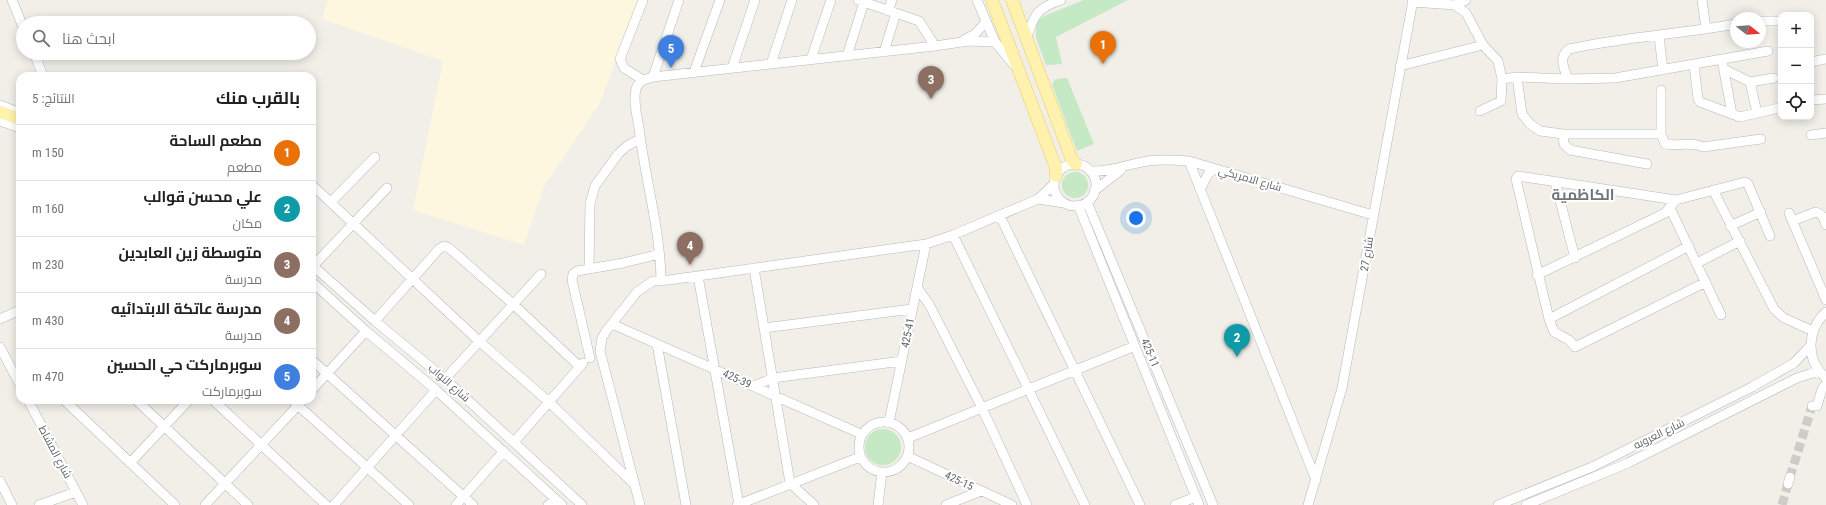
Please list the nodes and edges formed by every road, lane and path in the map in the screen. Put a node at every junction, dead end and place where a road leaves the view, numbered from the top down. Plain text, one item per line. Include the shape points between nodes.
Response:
1 (12, 0) edge
2 (643, 0) edge
3 (679, 0) edge
4 (720, 0) edge
5 (755, 0) edge
6 (792, 0) edge
7 (831, 0) edge
8 (892, 0) edge
9 (977, 0) edge
10 (992, 0) edge
11 (1012, 0) edge
12 (1061, 0) edge
13 (1466, 0) edge
14 (1702, 0) edge
15 (861, 1) edge
16 (1413, 1) edge
17 (1455, 5) junction
18 (892, 12) junction
19 (19, 16) edge
20 (1766, 21) edge
21 (1778, 21) edge
22 (986, 22) junction
23 (1730, 25) edge
24 (1706, 29) junction
25 (1660, 36) junction
26 (1027, 37) junction
27 (961, 41) junction
28 (995, 42) junction
29 (1483, 45) junction
30 (935, 46) junction
31 (1768, 51) dead end
32 (884, 52) junction
33 (847, 56) junction
34 (811, 59) junction
35 (1826, 59) edge
36 (37, 60) edge
37 (1814, 61) edge
38 (771, 64) junction
39 (1694, 65) junction
40 (1723, 65) junction
41 (1400, 66) junction
42 (1038, 67) junction
43 (732, 68) junction
44 (1663, 70) junction
45 (41, 72) edge
46 (694, 72) junction
47 (1020, 72) junction
48 (1517, 76) junction
49 (653, 77) junction
50 (1774, 78) dead end
51 (1502, 79) junction
52 (1568, 79) junction
53 (643, 80) junction
54 (1750, 82) junction
55 (1047, 90) junction
56 (1661, 90) dead end
57 (1029, 95) junction
58 (1826, 99) edge
59 (1814, 100) edge
60 (0, 105) edge
61 (1778, 108) edge
62 (16, 111) edge
63 (1480, 111) dead end
64 (0, 112) edge
65 (1757, 113) junction
66 (1732, 114) junction
67 (16, 118) edge
68 (0, 121) edge
69 (16, 127) edge
70 (1826, 133) edge
71 (1563, 134) junction
72 (1661, 134) junction
73 (1811, 135) dead end
74 (640, 139) junction
75 (1761, 139) dead end
76 (375, 157) dead end
77 (1189, 161) junction
78 (1076, 164) junction
79 (1647, 164) dead end
80 (1126, 167) junction
81 (1215, 169) junction
82 (1090, 171) junction
83 (1055, 180) junction
84 (1555, 181) junction
85 (387, 188) dead end
86 (316, 189) edge
87 (1200, 190) junction
88 (1712, 190) junction
89 (1094, 192) junction
90 (1038, 199) junction
91 (1676, 200) junction
92 (331, 202) junction
93 (1068, 204) junction
94 (1082, 204) junction
95 (1670, 208) junction
96 (1761, 212) junction
97 (1789, 213) dead end
98 (1373, 215) junction
99 (1000, 216) junction
100 (1792, 221) junction
101 (355, 224) junction
102 (1826, 225) edge
103 (1730, 226) junction
104 (953, 235) junction
105 (1770, 236) dead end
106 (1740, 241) junction
107 (926, 244) junction
108 (1689, 246) junction
109 (660, 254) junction
110 (1575, 258) junction
111 (316, 263) edge
112 (1697, 264) junction
113 (754, 268) junction
114 (316, 269) edge
115 (589, 269) junction
116 (541, 274) dead end
117 (1537, 275) junction
118 (698, 276) junction
119 (413, 278) junction
120 (661, 279) junction
121 (1706, 282) junction
122 (316, 286) edge
123 (917, 287) junction
124 (1826, 300) edge
125 (513, 304) junction
126 (912, 309) junction
127 (16, 312) edge
128 (1826, 312) edge
129 (1721, 315) dead end
130 (0, 319) edge
131 (1549, 319) junction
132 (375, 321) junction
133 (612, 324) junction
134 (764, 328) junction
135 (366, 331) junction
136 (1813, 331) junction
137 (480, 342) junction
138 (658, 344) junction
139 (1811, 345) junction
140 (1135, 346) junction
141 (0, 347) edge
142 (600, 351) junction
143 (590, 358) junction
144 (902, 361) junction
145 (316, 364) edge
146 (579, 366) junction
147 (714, 369) junction
148 (1073, 370) junction
149 (327, 374) junction
150 (1823, 374) edge
151 (16, 377) edge
152 (772, 378) junction
153 (445, 379) junction
154 (1826, 384) edge
155 (316, 386) edge
156 (754, 386) junction
157 (1027, 389) junction
158 (436, 390) junction
159 (776, 396) junction
160 (548, 401) junction
161 (30, 404) edge
162 (68, 404) edge
163 (140, 404) edge
164 (185, 404) edge
165 (217, 404) edge
166 (296, 404) edge
167 (300, 404) edge
168 (1812, 406) tunnel mouth
169 (982, 408) junction
170 (889, 422) junction
171 (165, 426) junction
172 (861, 434) junction
173 (395, 435) junction
174 (908, 438) junction
175 (514, 442) junction
176 (261, 445) junction
177 (504, 451) junction
178 (860, 456) junction
179 (907, 456) junction
180 (130, 463) junction
181 (367, 467) junction
182 (882, 472) junction
183 (1316, 480) junction
184 (0, 481) edge
185 (790, 482) junction
186 (225, 483) junction
187 (634, 484) junction
188 (981, 491) junction
189 (76, 492) junction
190 (463, 497) junction
191 (1198, 501) edge
192 (560, 503) edge
193 (12, 505) edge
194 (39, 505) edge
195 (83, 505) edge
196 (175, 505) edge
197 (205, 505) edge
198 (248, 505) edge
199 (326, 505) edge
200 (334, 505) edge
201 (409, 505) edge
202 (456, 505) edge
203 (472, 505) edge
204 (548, 505) edge
205 (582, 505) edge
206 (640, 505) edge
207 (686, 505) edge
208 (738, 505) edge
209 (814, 505) edge
210 (878, 505) edge
211 (946, 505) edge
212 (1012, 505) edge
213 (1027, 505) edge
214 (1085, 505) edge
215 (1140, 505) edge
216 (1175, 505) edge
217 (1213, 505) edge
218 (1308, 505) edge
219 (1498, 505) edge
220 (1526, 505) edge

1 - 19 street
2 - 53 street via 620,59 624,68
3 - 49 street
4 - 46 street
5 - 43 street
6 - 38 street
7 - 34 street
8 - 18 street
9 - 22 street
10 - 47 main road
11 - 26 main road
12 - 26 street via 1038,11
13 - 17 street
14 - 24 street
15 - 18 street
15 - 33 street
16 - 17 street
16 - 41 street, شارع 27
17 - 29 street via 1466,13
18 - 30 street via 919,21
18 - 32 street
20 - 21 street
22 - 27 street via 975,34
22 - 28 street
23 - 24 street
24 - 25 street
25 - 44 street
25 - 52 street via 1610,40 1569,49 1564,53 1562,61
26 - 42 main road
27 - 28 street
27 - 30 street
28 - 47 street
29 - 41 street
29 - 51 street via 1498,61
30 - 32 street
31 - 40 street
32 - 33 street
33 - 34 street
34 - 38 street
35 - 37 street
36 - 45 street
38 - 43 street
39 - 40 street
39 - 44 street
39 - 66 street via 1700,102
40 - 54 street
40 - 66 street
41 - 98 street, شارع 27
42 - 47 main road via 1032,77 1028,78
42 - 55 main road
43 - 46 street
44 - 52 street via 1615,78
46 - 49 street
47 - 57 main road
48 - 51 street
48 - 52 street
48 - 71 street via 1522,114 1540,131
49 - 53 street
50 - 54 street
51 - 63 street via 1501,101
53 - 74 street via 637,86 635,96
54 - 65 street
55 - 57 main road via 1040,86 1036,87
55 - 78 main road via 1072,160
56 - 72 street
57 - 83 main road via 1056,168
58 - 59 street
60 - 62 street
61 - 65 street
64 - 67 main road
65 - 66 street via 1740,117
68 - 69 street
70 - 73 street
71 - 72 street
71 - 79 street via 1564,144 1570,150
72 - 75 street via 1665,144 1695,143 1703,147
74 - 109 street
74 - 115 street via 618,154 595,186 590,204
76 - 92 street
77 - 80 street, شارع الامريكي via 1168,159
77 - 81 street, شارع الامريكي
77 - 87 street
78 - 82 street
78 - 83 street via 1065,167
80 - 82 street, شارع الامريكي via 1102,172
80 - 89 street, شارع الامريكي
81 - 87 street via 1208,174
81 - 98 street, شارع الامريكي
82 - 89 street via 1096,184
83 - 90 street
83 - 93 street via 1058,196
84 - 91 street
84 - 110 street
84 - 117 street via 1521,176 1516,179
85 - 101 street
86 - 92 street
87 - 183 street
88 - 91 street
88 - 96 street via 1745,182
88 - 103 street
89 - 94 street
90 - 93 street
90 - 99 street
91 - 95 street
92 - 101 street
93 - 94 street
94 - 140 street, 425-11
94 - 217 street, 425-11
95 - 108 street
95 - 110 street via 1665,213
96 - 103 street
96 - 105 street
97 - 100 street
98 - 183 street, شارع 27 via 1342,388
99 - 104 street
99 - 148 street
100 - 102 street via 1816,212 1824,218
100 - 124 street
101 - 111 street
101 - 119 street
103 - 106 street
104 - 107 street
104 - 157 street
106 - 112 street
106 - 136 street via 1778,314
107 - 113 street
107 - 123 street, 425-41
108 - 112 street
108 - 131 street
109 - 115 street
109 - 120 street
110 - 117 street
112 - 121 street
113 - 118 street
113 - 134 street
114 - 132 street, شارع النواب
115 - 143 street via 577,271 573,274 572,280
116 - 125 street
117 - 131 street
118 - 120 street
118 - 147 street
119 - 125 street via 444,246
119 - 132 street
119 - 137 street
120 - 133 street via 646,284
121 - 129 street
121 - 131 street via 1577,348 1554,332
122 - 135 street, شارع النواب
123 - 126 street, 425-41
123 - 169 street via 930,306
125 - 137 street
125 - 146 street
126 - 134 street
126 - 144 street, 425-41
127 - 130 street
128 - 136 street via 1819,318
132 - 153 street, شارع النواب
133 - 138 street, 425-39
133 - 142 street via 602,338
134 - 152 street
135 - 149 street
135 - 158 street, شارع النواب
136 - 139 street
137 - 153 street
137 - 160 street
138 - 147 street, 425-39
138 - 207 street
139 - 150 street via 1813,359
139 - 219 street, شارع العروبه via 1794,363 1703,412 1592,466
140 - 148 street
140 - 191 street, 425-11
141 - 151 street
142 - 143 street
142 - 187 street
143 - 146 street
144 - 152 street
144 - 170 street, 425-41
145 - 149 street
146 - 160 street
147 - 156 street, 425-39
147 - 208 street
148 - 157 street
148 - 215 street
149 - 155 street
149 - 173 street
150 - 220 street, شارع العروبه via 1797,378 1628,463
152 - 156 street
152 - 159 street
153 - 175 street, شارع النواب
154 - 168 street via 1817,406
156 - 159 street, 425-39
157 - 169 street
157 - 214 street
158 - 173 street
158 - 177 street, شارع النواب
159 - 172 street, 425-39
159 - 185 street
160 - 175 street
160 - 187 street
161 - 189 street, شارع المشاط
162 - 180 street
163 - 171 street
164 - 171 street
165 - 176 street
166 - 176 street
167 - 181 street
169 - 174 street
169 - 213 street
170 - 172 street via 873,423
170 - 174 street via 897,425
171 - 180 street
171 - 186 street
172 - 178 street via 858,441
173 - 181 street
173 - 190 street
174 - 179 street
175 - 205 street, شارع النواب
176 - 186 street
176 - 199 street
177 - 190 street
177 - 192 street, شارع النواب
178 - 182 street via 873,470
178 - 185 street
179 - 182 street via 897,468
179 - 188 street, 425-15
180 - 196 street
181 - 200 street
181 - 201 street
182 - 210 street
183 - 218 street, شارع 27
184 - 193 street
185 - 208 street
185 - 209 street
186 - 197 street
186 - 198 street
187 - 206 street
188 - 211 street
188 - 212 street, 425-15
189 - 194 street
189 - 195 street, شارع المشاط
190 - 202 street
190 - 203 street
191 - 216 street
192 - 204 street

